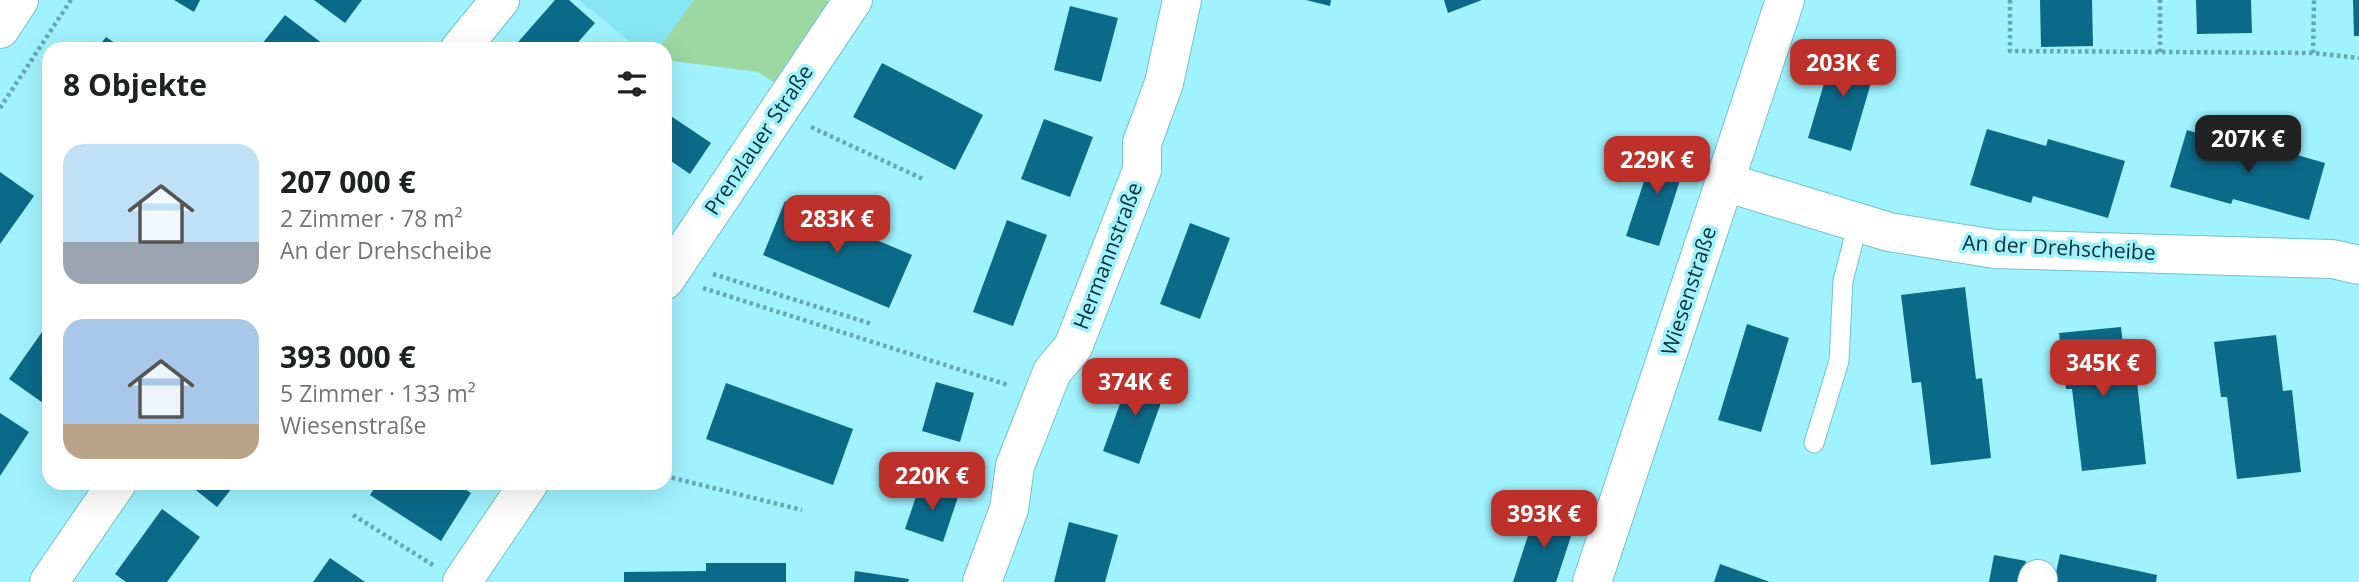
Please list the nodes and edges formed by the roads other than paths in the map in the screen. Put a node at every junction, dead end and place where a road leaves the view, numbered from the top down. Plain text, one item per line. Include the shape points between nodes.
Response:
1 (19, 0) edge
2 (500, 0) edge
3 (853, 0) edge
4 (1182, 0) edge
5 (1785, 0) edge
6 (0, 29) edge
7 (466, 42) edge
8 (1725, 182) junction
9 (1858, 223) junction
10 (2359, 265) edge
11 (672, 270) edge
12 (1814, 443) dead end
13 (112, 490) edge
14 (523, 490) edge
15 (450, 575) edge
16 (49, 582) edge
17 (982, 582) edge
18 (1592, 582) edge

1 - 6 street
2 - 7 street
3 - 11 street, Prenzlauer Straße
4 - 17 street, Hermannstraße via 1164,83 1142,143 1142,170 1073,347 1052,372 1042,396 1015,466 1009,509
5 - 8 street, Wiesenstraße
8 - 9 street, An der Drehscheibe
8 - 18 street, Wiesenstraße
9 - 10 street, An der Drehscheibe via 1995,249 2332,259
9 - 12 lane via 1843,281 1839,361
13 - 16 street
14 - 15 street

